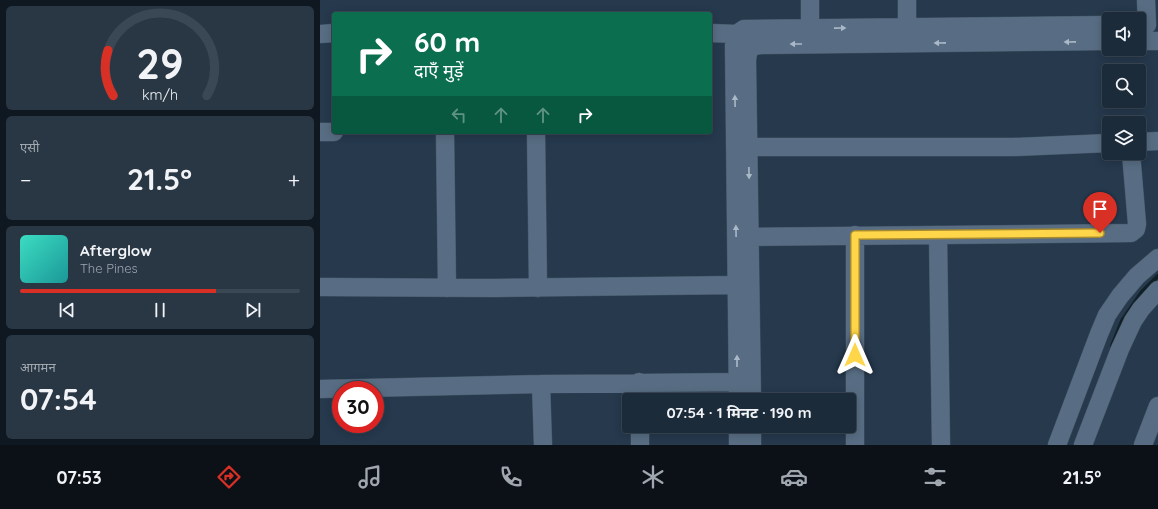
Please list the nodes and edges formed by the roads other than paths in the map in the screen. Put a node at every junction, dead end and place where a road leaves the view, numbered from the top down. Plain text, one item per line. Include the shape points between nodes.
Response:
1 (810, 0) edge
2 (907, 0) edge
3 (1146, 0) edge
4 (1146, 12) edge
5 (1102, 25) edge
6 (907, 27) junction
7 (810, 29) junction
8 (1146, 29) edge
9 (332, 33) edge
10 (712, 33) edge
11 (320, 34) edge
12 (737, 34) junction
13 (1102, 41) edge
14 (1158, 41) edge
15 (750, 49) junction
16 (320, 132) edge
17 (332, 132) edge
18 (445, 134) edge
19 (536, 134) edge
20 (1158, 141) edge
21 (1146, 142) edge
22 (1102, 143) edge
23 (748, 147) junction
24 (1132, 160) edge
25 (855, 235) junction
26 (938, 235) junction
27 (750, 237) junction
28 (1158, 258) edge
29 (737, 285) junction
30 (320, 287) edge
31 (447, 288) junction
32 (538, 288) junction
33 (1158, 290) edge
34 (737, 382) junction
35 (541, 384) junction
36 (320, 389) edge
37 (639, 391) edge
38 (738, 393) edge
39 (752, 393) edge
40 (1158, 406) edge
41 (640, 433) edge
42 (738, 433) edge
43 (752, 433) edge
44 (543, 445) edge
45 (640, 445) edge
46 (738, 445) edge
47 (752, 445) edge
48 (855, 445) edge
49 (941, 445) edge
50 (1057, 445) edge
51 (1083, 445) edge
52 (1143, 445) edge

1 - 7 street
2 - 6 street
3 - 4 street
5 - 6 street
7 -> 6 street
7 - 12 street via 744,30
8 - 14 street
9 - 11 street
10 - 12 street
12 - 15 street
29 -> 12 street via 734,46
13 -> 15 street via 762,44 754,45
15 - 23 street via 747,61
16 - 17 street
18 - 31 street
19 - 32 street
20 - 21 street
22 - 23 street via 1014,147
23 -> 27 street
24 - 26 street via 1137,224 1134,232
25 - 26 street
25 - 27 street
25 - 48 street
26 - 49 street
27 - 39 street
28 - 50 street via 1137,276 1107,315
29 - 32 street
34 -> 29 street
30 - 31 street
31 - 32 street
33 - 51 street via 1133,321
34 - 37 street
34 - 38 street
35 - 36 street
35 - 37 street
35 - 44 street
40 - 52 street
41 - 45 street
42 - 46 street
43 - 47 street

